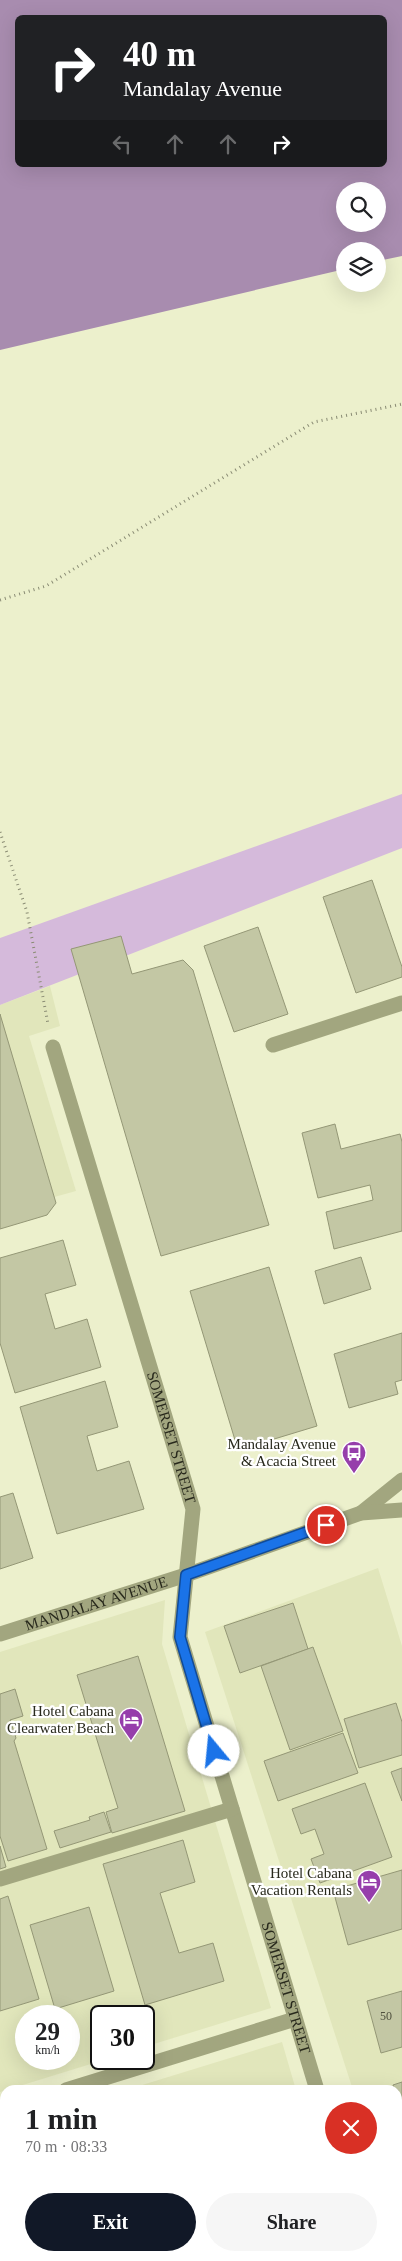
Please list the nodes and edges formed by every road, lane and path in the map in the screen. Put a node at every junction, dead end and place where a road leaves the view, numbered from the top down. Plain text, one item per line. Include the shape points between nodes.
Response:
1 (402, 404) edge
2 (0, 600) edge
3 (0, 832) edge
4 (402, 1003) edge
5 (273, 1046) dead end
6 (53, 1047) joint
7 (402, 1480) edge
8 (402, 1510) edge
9 (362, 1513) junction
10 (186, 1575) junction
11 (0, 1634) edge
12 (232, 1808) junction
13 (0, 1879) edge
14 (296, 2019) junction
15 (82, 2085) edge
16 (316, 2085) edge

1 - 2 path via 314,422 46,586
3 - 6 path via 27,912
4 - 5 street
6 - 10 street, SOMERSET STREET via 193,1509
7 - 9 street, MANDALAY AVENUE
8 - 9 street, MANDALAY AVENUE
9 - 10 street, MANDALAY AVENUE
10 - 11 street, MANDALAY AVENUE
10 - 12 street, SOMERSET STREET via 180,1637
12 - 13 street
12 - 14 street, SOMERSET STREET
14 - 15 street
14 - 16 street, SOMERSET STREET

